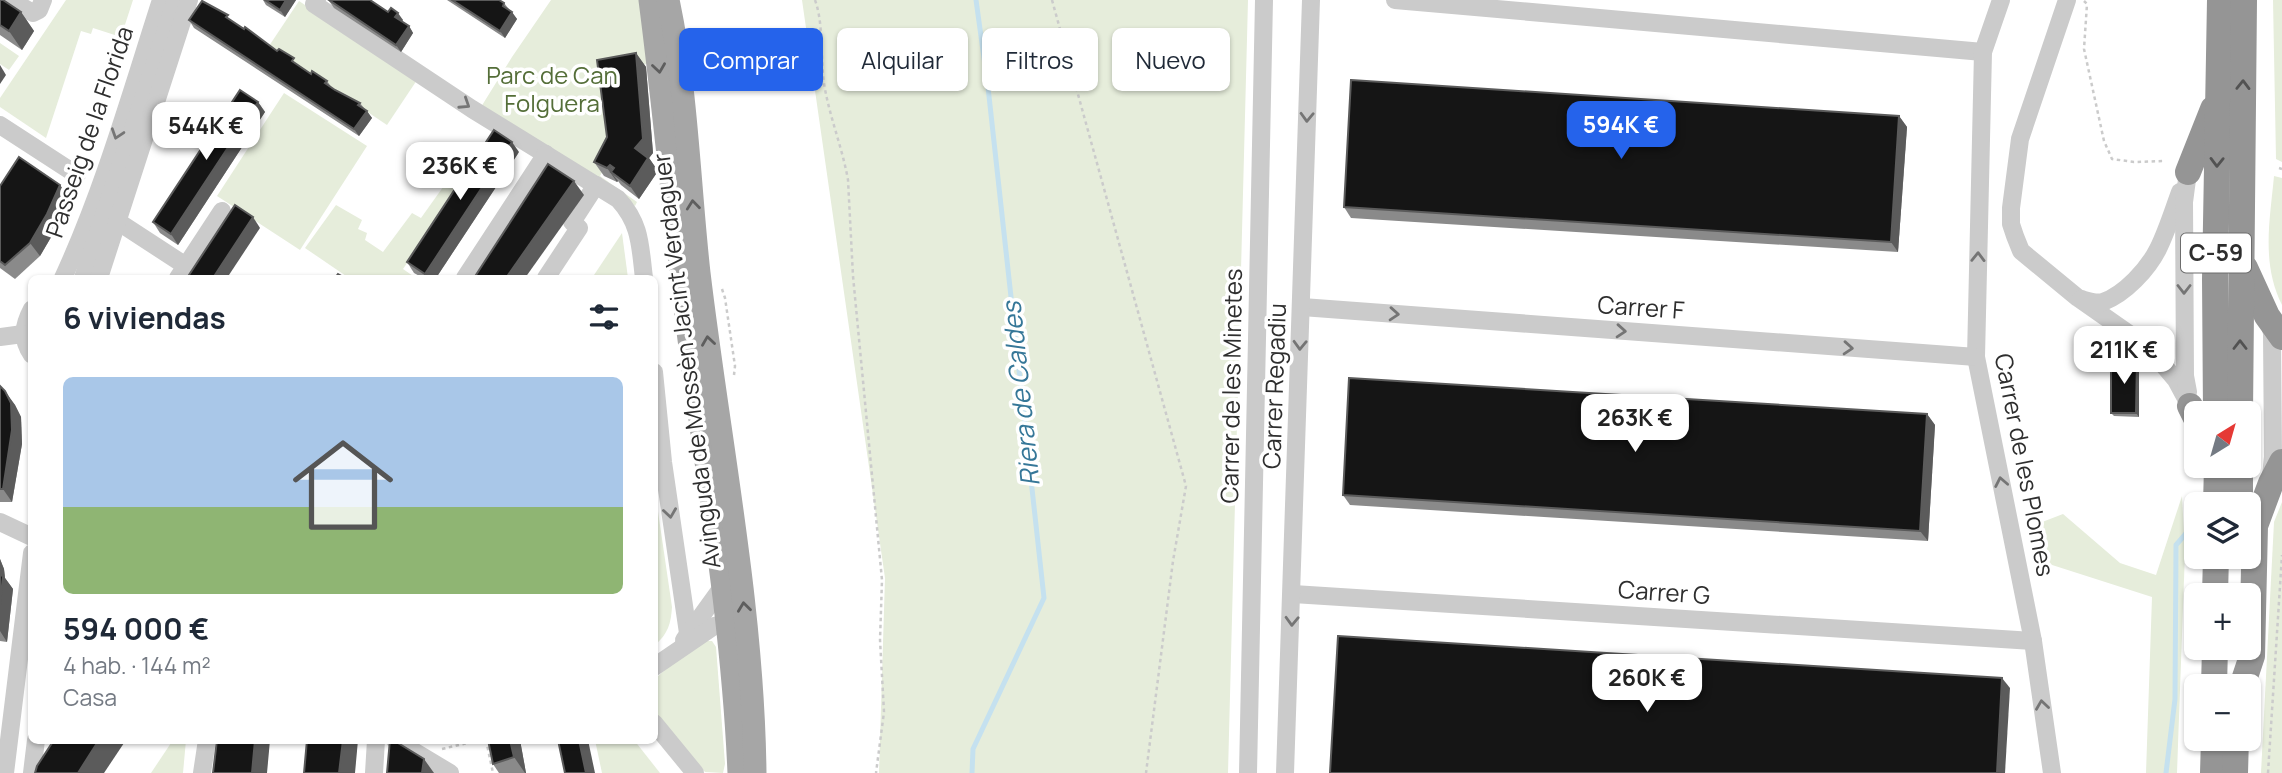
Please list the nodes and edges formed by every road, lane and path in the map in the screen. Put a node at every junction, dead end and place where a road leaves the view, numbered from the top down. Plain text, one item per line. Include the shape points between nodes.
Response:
1 (10, 0) edge
2 (43, 0) edge
3 (162, 0) edge
4 (176, 0) edge
5 (189, 0) edge
6 (317, 0) edge
7 (650, 0) edge
8 (668, 0) edge
9 (815, 0) edge
10 (1052, 0) edge
11 (1264, 0) edge
12 (1311, 0) edge
13 (1395, 0) edge
14 (2001, 0) edge
15 (2067, 0) edge
16 (2083, 0) edge
17 (2220, 0) edge
18 (2244, 0) edge
19 (1983, 52) junction
20 (2219, 94) junction
21 (0, 125) edge
22 (545, 154) junction
23 (2177, 166) junction
24 (77, 176) dead end
25 (596, 185) junction
26 (222, 211) dead end
27 (117, 221) junction
28 (2241, 258) junction
29 (182, 272) edge
30 (64, 275) edge
31 (84, 275) edge
32 (100, 275) edge
33 (467, 275) edge
34 (548, 275) edge
35 (643, 275) edge
36 (2078, 298) junction
37 (1302, 307) junction
38 (28, 317) edge
39 (2274, 326) edge
40 (23, 334) junction
41 (0, 337) edge
42 (28, 346) edge
43 (1976, 357) junction
44 (2187, 401) edge
45 (2191, 401) edge
46 (2216, 401) edge
47 (2240, 401) edge
48 (659, 459) edge
49 (2276, 472) edge
50 (0, 522) edge
51 (28, 535) edge
52 (2282, 555) edge
53 (28, 586) edge
54 (723, 586) junction
55 (1293, 594) junction
56 (726, 626) junction
57 (688, 633) junction
58 (2033, 641) junction
59 (661, 660) edge
60 (2245, 674) edge
61 (28, 686) edge
62 (754, 715) junction
63 (658, 728) edge
64 (36, 744) edge
65 (206, 744) edge
66 (376, 744) edge
67 (402, 744) edge
68 (456, 744) edge
69 (487, 744) edge
70 (2214, 751) edge
71 (2236, 751) edge
72 (418, 754) junction
73 (749, 769) edge
74 (691, 770) edge
75 (5, 773) edge
76 (17, 773) edge
77 (32, 773) edge
78 (202, 773) edge
79 (374, 773) edge
80 (450, 773) edge
81 (493, 773) edge
82 (876, 773) edge
83 (1146, 773) edge
84 (1248, 773) edge
85 (1286, 773) edge
86 (2052, 773) edge
87 (2213, 773) edge
88 (2235, 773) edge
89 (2268, 773) edge

1 - 2 street via 33,13
3 -> 30 street, Passeig de la Florida via 97,195
4 - 31 street, Passeig de la Florida
5 - 27 street
6 -> 22 street via 314,4
7 -> 54 main road, Avinguda de Mossèn Jacint Verdaguer
62 -> 8 main road, Avinguda de Mossèn Jacint Verdaguer
9 - 82 path via 824,81 848,180 872,459 884,712
10 - 83 path via 1186,486
11 - 84 street, Carrer de les Minetes
12 -> 37 street, Carrer Regadiu
13 - 19 street
14 - 19 street, Carrer de les Plomes
15 - 36 street via 2020,139 2011,224 2021,251
16 - 23 path via 2087,4 2084,49 2112,159
17 - 20 highway, C-59
28 -> 18 highway, C-59
43 -> 19 street, Carrer de les Plomes
20 - 23 highway
20 -> 46 highway, C-59
21 - 24 street
22 - 25 street
22 - 33 street
23 - 36 street via 2158,249 2144,270 2103,302
23 -> 45 street via 2184,202 2185,376
25 - 34 street via 572,222 579,228
25 - 35 street, Avinguda de Mossèn Jacint Verdaguer via 632,214
26 - 29 street
27 - 29 street
27 - 32 street
28 - 39 highway
47 -> 28 highway, C-59
36 - 44 street via 2148,347
37 -> 43 street, Carrer F
37 -> 55 street, Carrer Regadiu
38 - 40 street
39 - 49 street
40 - 41 street
40 - 42 street
58 -> 43 street, Carrer de les Plomes
48 -> 57 street, Avinguda de Mossèn Jacint Verdaguer
49 - 60 highway via 2255,526 2252,656
50 - 51 street
52 - 89 path
53 - 75 street
54 - 56 main road, Avinguda de Mossèn Jacint Verdaguer
54 - 57 street, Avinguda de Mossèn Jacint Verdaguer
55 - 58 street, Carrer G
55 -> 85 street, Carrer Regadiu
56 - 59 street via 714,626
56 - 62 street, Avinguda de Mossèn Jacint Verdaguer via 736,636 744,696
56 - 73 main road, Avinguda de Mossèn Jacint Verdaguer
57 - 59 street, Avinguda de Mossèn Jacint Verdaguer
86 -> 58 street, Carrer de les Plomes
61 - 76 street
62 - 73 main road, Avinguda de Mossèn Jacint Verdaguer
63 - 74 street
64 - 77 street
65 - 78 street
66 - 79 street
67 - 72 street
68 - 72 path
69 - 81 path
70 - 87 highway
71 - 88 highway
72 - 80 street

